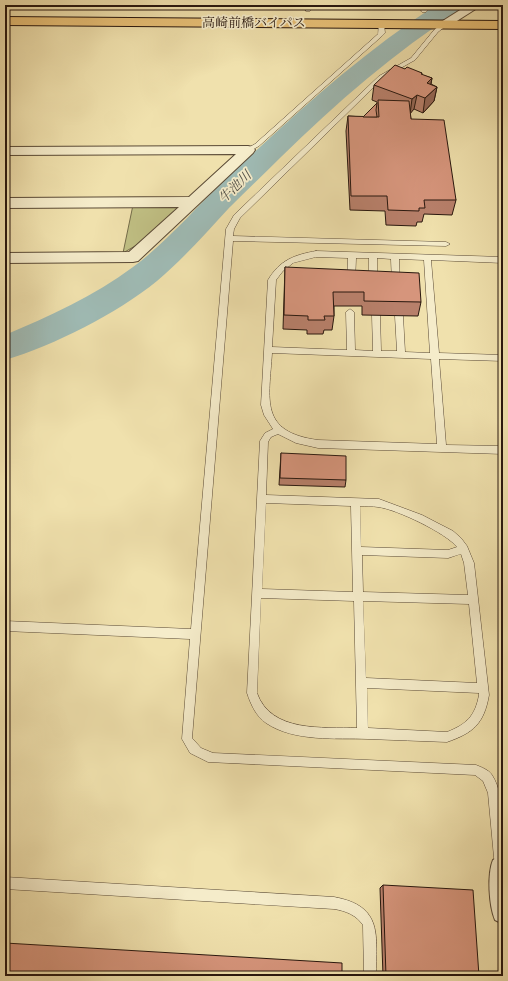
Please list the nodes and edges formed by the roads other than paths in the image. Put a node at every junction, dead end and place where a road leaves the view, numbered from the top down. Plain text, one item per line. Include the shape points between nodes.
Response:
1 (303, 8) edge
2 (427, 8) edge
3 (466, 9) edge
4 (5, 10) edge
5 (232, 10) dead end
6 (323, 10) dead end
7 (488, 11) dead end
8 (407, 17) junction
9 (5, 21) edge
10 (381, 24) junction
11 (440, 24) junction
12 (503, 25) edge
13 (248, 150) junction
14 (5, 151) edge
15 (193, 202) junction
16 (5, 203) edge
17 (229, 238) junction
18 (446, 244) dead end
19 (352, 255) junction
20 (373, 256) junction
21 (395, 256) junction
22 (427, 257) junction
23 (5, 258) edge
24 (503, 260) edge
25 (351, 285) edge
26 (373, 286) edge
27 (397, 286) edge
28 (350, 312) dead end
29 (376, 315) edge
30 (399, 316) edge
31 (267, 350) junction
32 (351, 352) junction
33 (377, 354) junction
34 (401, 355) junction
35 (435, 356) junction
36 (503, 358) edge
37 (278, 430) junction
38 (442, 448) junction
39 (503, 450) edge
40 (261, 499) junction
41 (355, 502) junction
42 (464, 549) junction
43 (357, 551) junction
44 (257, 593) junction
45 (359, 596) junction
46 (473, 600) junction
47 (5, 626) edge
48 (194, 634) junction
49 (362, 683) junction
50 (483, 688) junction
51 (363, 734) junction
52 (502, 868) edge
53 (5, 883) edge
54 (503, 912) edge
55 (370, 976) edge

1 - 6 highway, 高崎前橋バイパス
2 - 3 highway, 高崎前橋バイパス
2 - 8 highway, 高崎前橋バイパス
3 - 7 highway, 高崎前橋バイパス
3 - 11 street
4 - 5 highway, 高崎前橋バイパス
8 - 10 highway, 高崎前橋バイパス
8 - 11 highway, 高崎前橋バイパス
9 - 10 highway, 高崎前橋バイパス
10 - 13 lane via 380,35 257,145
11 - 12 highway, 高崎前橋バイパス
11 - 17 lane via 418,54 382,77 243,211 233,223
13 - 14 street
13 - 15 street
15 - 16 street
15 - 23 street via 133,257
17 - 18 lane
17 - 48 lane
19 - 20 lane
19 - 25 lane
19 - 31 lane via 316,254 298,258 275,273 272,280
20 - 21 lane
20 - 26 lane
21 - 22 lane
21 - 27 lane
22 - 24 lane
22 - 35 lane
28 - 32 lane
29 - 33 lane
30 - 34 lane
31 - 32 lane
31 - 37 lane via 265,405 268,418
32 - 33 lane
33 - 34 lane
34 - 35 lane
35 - 36 lane
35 - 38 lane
37 - 38 lane via 306,443
37 - 40 lane via 268,435 264,441
38 - 39 lane
40 - 41 lane
40 - 44 lane
41 - 42 lane via 379,503 394,508 450,534
41 - 43 lane
42 - 43 lane via 448,554
42 - 46 lane via 469,563
43 - 45 lane
44 - 45 lane
44 - 51 lane via 252,693 260,712 275,723 290,728
45 - 46 lane
45 - 49 lane
46 - 50 lane
47 - 48 lane
48 - 52 lane via 186,732 189,744 196,752 213,758 476,770 487,777 494,792
49 - 50 lane
49 - 51 lane
50 - 51 lane via 480,714 467,728 457,734 447,737
52 - 54 street
53 - 55 lane via 349,905 369,924

